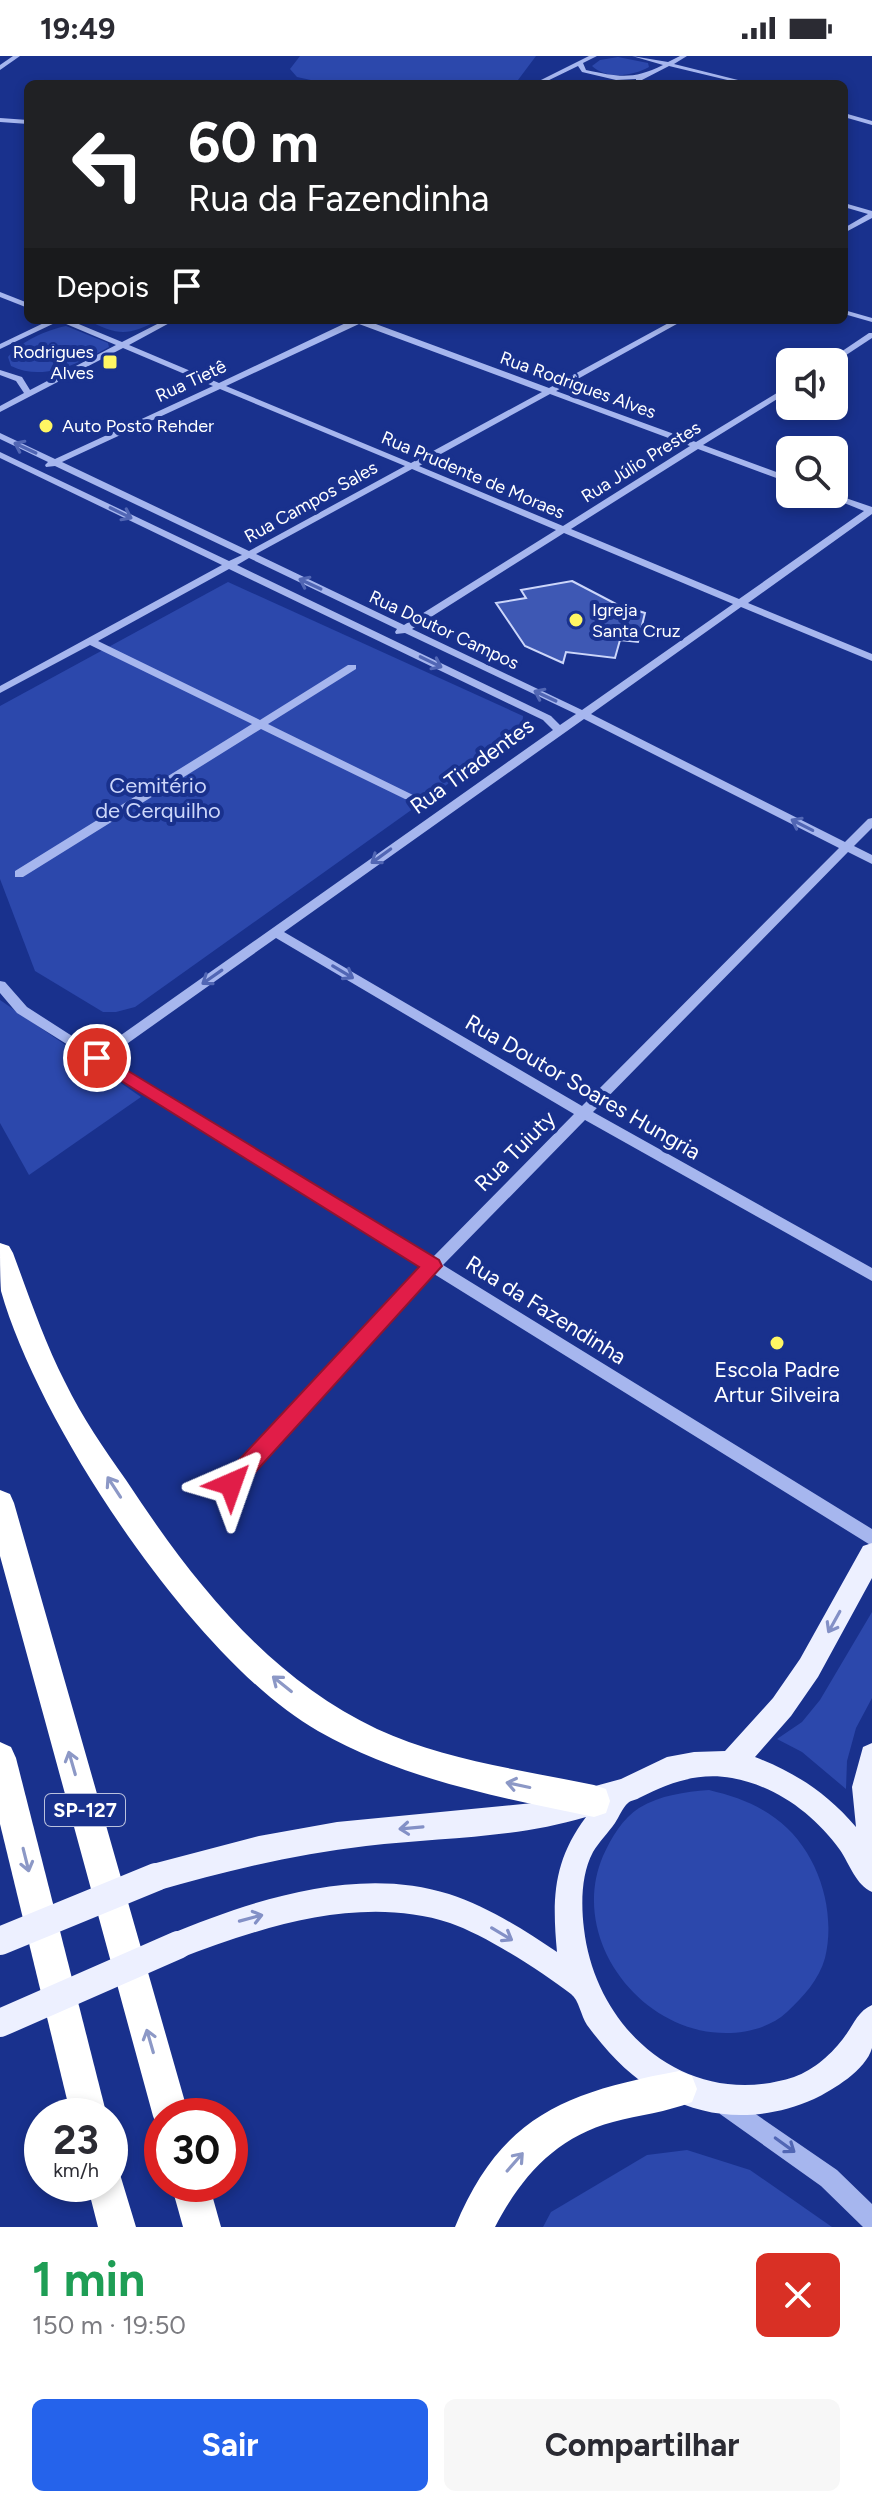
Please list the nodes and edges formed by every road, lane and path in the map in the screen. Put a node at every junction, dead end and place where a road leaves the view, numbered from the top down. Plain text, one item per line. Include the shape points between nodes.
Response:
1 (17, 56) edge
2 (594, 56) edge
3 (635, 56) edge
4 (684, 56) edge
5 (580, 63) junction
6 (669, 64) junction
7 (0, 68) edge
8 (643, 77) junction
9 (544, 80) edge
10 (637, 80) edge
11 (735, 80) edge
12 (848, 108) edge
13 (872, 114) edge
14 (848, 116) edge
15 (0, 120) edge
16 (24, 122) edge
17 (872, 123) edge
18 (848, 206) edge
19 (872, 214) edge
20 (848, 229) edge
21 (0, 294) edge
22 (24, 304) edge
23 (848, 313) edge
24 (872, 320) edge
25 (50, 324) edge
26 (69, 324) edge
27 (163, 324) edge
28 (350, 324) edge
29 (369, 324) edge
30 (673, 324) edge
31 (872, 335) edge
32 (123, 345) junction
33 (0, 347) edge
34 (848, 350) edge
35 (0, 372) edge
36 (219, 386) junction
37 (548, 391) junction
38 (29, 394) junction
39 (776, 396) edge
40 (0, 409) edge
41 (0, 436) edge
42 (697, 446) junction
43 (0, 455) edge
44 (55, 462) junction
45 (411, 466) junction
46 (34, 472) junction
47 (776, 475) edge
48 (848, 501) edge
49 (872, 510) edge
50 (563, 530) junction
51 (248, 555) junction
52 (229, 565) junction
53 (742, 603) junction
54 (405, 629) junction
55 (90, 641) junction
56 (386, 641) junction
57 (872, 658) edge
58 (352, 667) dead end
59 (0, 690) edge
60 (581, 713) junction
61 (260, 724) junction
62 (558, 729) junction
63 (409, 797) dead end
64 (872, 821) edge
65 (846, 847) junction
66 (872, 860) edge
67 (19, 874) dead end
68 (275, 932) junction
69 (0, 985) edge
70 (97, 1058) junction
71 (583, 1113) junction
72 (0, 1253) edge
73 (433, 1266) junction
74 (872, 1275) edge
75 (231, 1484) dead end
76 (0, 1503) edge
77 (872, 1538) edge
78 (872, 1554) edge
79 (872, 1756) edge
80 (0, 1758) edge
81 (730, 1765) junction
82 (625, 1791) junction
83 (594, 1801) junction
84 (872, 1847) edge
85 (872, 1878) edge
86 (0, 1941) edge
87 (578, 1982) junction
88 (872, 2020) edge
89 (0, 2023) edge
90 (679, 2089) junction
91 (85, 2098) edge
92 (166, 2098) edge
93 (721, 2101) junction
94 (111, 2202) edge
95 (195, 2202) edge
96 (872, 2220) edge
97 (117, 2227) edge
98 (202, 2227) edge
99 (474, 2227) edge

1 - 7 street
2 - 5 street
3 - 6 street
4 - 6 street
5 - 8 street via 584,71 603,77
5 - 9 street
6 - 8 street
6 - 11 street
8 - 10 street
12 - 13 street
14 - 17 street
15 - 16 street
18 - 19 street
19 - 20 street
21 - 22 street
23 - 24 street
25 - 33 street
26 - 32 street, Rua Prudente de Moraes
27 - 32 street
28 - 36 street, Rua Tietê
29 - 37 street, Rua Rodrigues Alves
30 - 37 street, Rua Campos Sales
31 - 34 street
32 - 36 street, Rua Prudente de Moraes
32 - 38 street
35 - 38 street via 19,379
36 - 44 street, Rua Tietê
36 - 45 street, Rua Prudente de Moraes
37 - 42 street, Rua Rodrigues Alves
37 - 45 street, Rua Campos Sales
38 - 40 street
39 - 42 street, Rua Júlio Prestes
44 -> 41 street, Rua Doutor Campos
42 - 47 street, Rua Rodrigues Alves
42 - 50 street, Rua Júlio Prestes
43 - 46 street, Rua Doutor Campos
44 - 46 street, Rua Tietê
44 - 51 street, Rua Doutor Campos
45 - 50 street, Rua Prudente de Moraes
45 - 51 street, Rua Campos Sales
46 -> 52 street, Rua Doutor Campos
48 - 49 street
49 - 53 street, Rua Tiradentes
50 - 53 street, Rua Prudente de Moraes
50 - 54 street, Rua Júlio Prestes
51 - 52 street, Rua Campos Sales
54 -> 51 street, Rua Doutor Campos
52 - 55 street, Rua Campos Sales
52 - 56 street, Rua Doutor Campos
53 - 57 street, Rua Prudente de Moraes
53 - 60 street, Rua Tiradentes
54 - 56 street, Rua Júlio Prestes
60 -> 54 street, Rua Doutor Campos
55 - 59 street, Rua Campos Sales
55 - 61 street
56 -> 62 street, Rua Doutor Campos via 547,718
58 - 61 street
60 - 62 street, Rua Tiradentes
65 -> 60 street, Rua Doutor Campos
61 - 63 street
61 - 67 street
62 -> 68 street, Rua Tiradentes
64 - 65 street, Rua Tuiuty
65 - 66 street, Rua Doutor Campos
65 - 71 street, Rua Tuiuty
68 -> 70 street, Rua Tiradentes
68 -> 71 street, Rua Doutor Soares Hungria
69 - 70 street, Rua da Fazendinha via 22,1010
70 - 73 street, Rua da Fazendinha
71 - 73 street, Rua Tuiuty
71 - 74 street, Rua Doutor Soares Hungria
83 -> 72 highway via 468,1774 366,1739 316,1711 238,1648 157,1553 78,1432 45,1371
73 - 75 street, Rua Tuiuty
73 - 77 street, Rua da Fazendinha
92 -> 76 highway, SP-127
78 -> 81 main road via 809,1668
79 - 84 main road via 866,1787
80 -> 91 highway, SP-127
81 - 82 main road via 693,1765 657,1773
81 - 85 main road via 767,1775 802,1793 834,1819
82 - 83 main road
82 - 87 main road via 599,1815 578,1850 566,1891 566,1936
83 -> 86 main road, bridge via 532,1817 287,1844 156,1877
89 -> 87 main road, bridge via 235,1922 357,1898 435,1904 494,1928
87 - 90 main road via 602,2025 628,2053
88 - 93 main road via 857,2048 821,2081 773,2100
90 - 93 main road
99 -> 90 highway via 492,2188 536,2138 577,2113
93 -> 96 street via 829,2178
94 - 97 highway
95 - 98 highway

